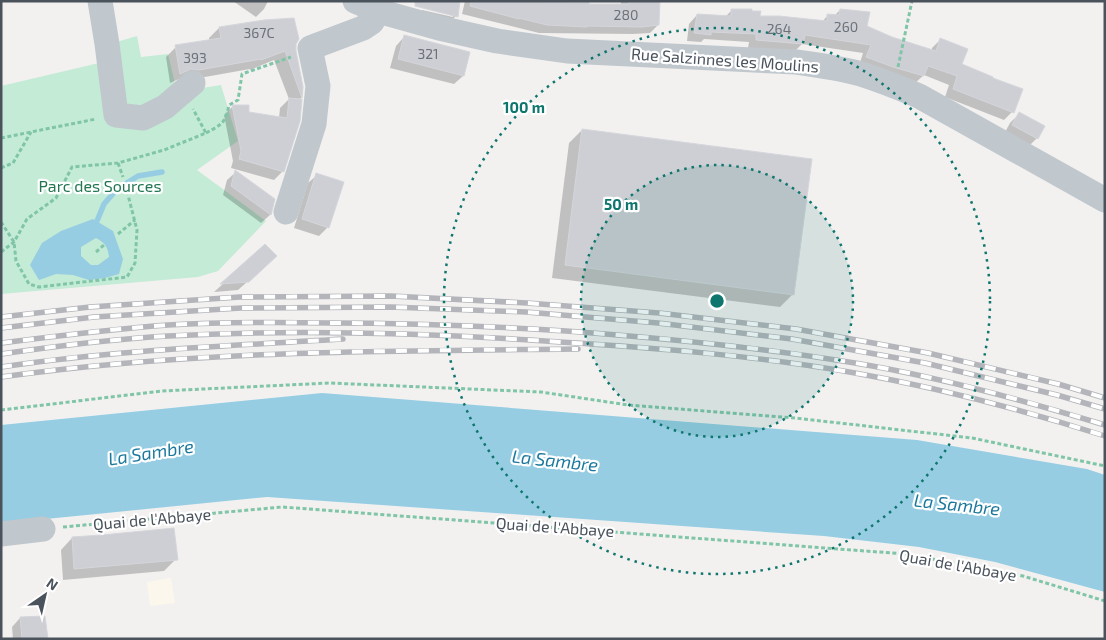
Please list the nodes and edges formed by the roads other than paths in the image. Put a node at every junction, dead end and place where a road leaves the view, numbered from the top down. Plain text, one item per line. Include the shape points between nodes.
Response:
1 (100, 1) edge
2 (355, 1) edge
3 (378, 11) junction
4 (188, 87) road end
5 (1105, 200) edge
6 (286, 212) dead end
7 (42, 529) road end
8 (1, 534) edge

1 - 4 street via 116,115 142,118 165,107
2 - 3 street, Rue Salzinnes les Moulins
3 - 5 street, Rue Salzinnes les Moulins via 497,41 566,50 796,62 860,74 918,96
3 - 6 street via 372,22 363,28 310,48 318,86 314,124
7 - 8 street

